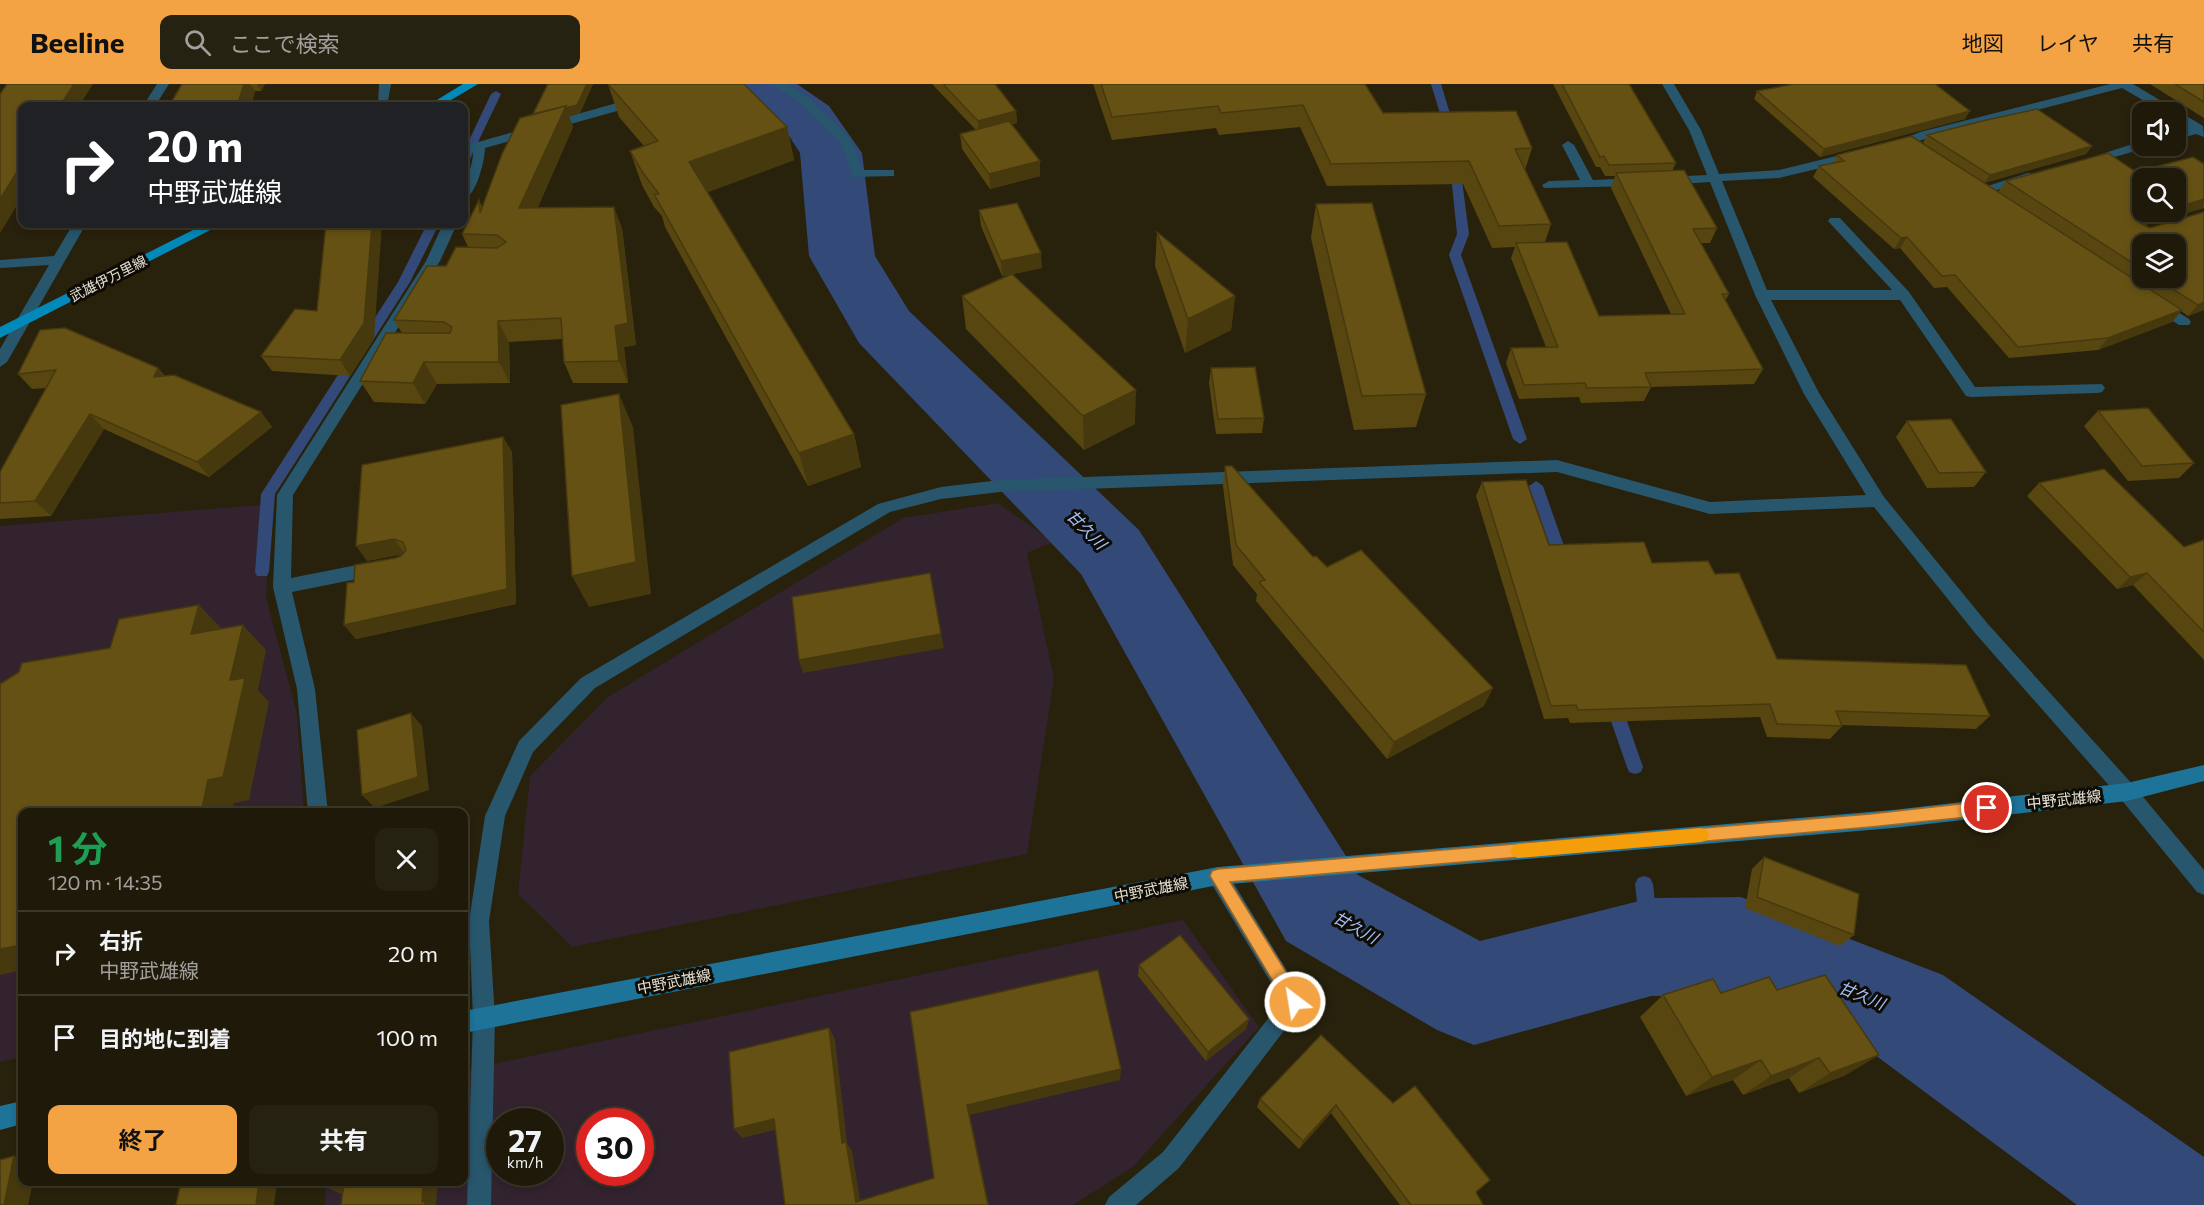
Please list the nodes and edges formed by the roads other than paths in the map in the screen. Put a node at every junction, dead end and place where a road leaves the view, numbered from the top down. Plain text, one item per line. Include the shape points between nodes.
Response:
1 (163, 84) edge
2 (385, 84) edge
3 (472, 84) edge
4 (778, 84) edge
5 (1668, 84) edge
6 (647, 98) edge
7 (152, 102) edge
8 (382, 102) edge
9 (440, 102) edge
10 (2154, 102) edge
11 (2186, 122) edge
12 (2201, 131) edge
13 (2186, 134) edge
14 (1568, 146) dead end
15 (479, 148) junction
16 (2132, 148) edge
17 (468, 149) edge
18 (2073, 164) edge
19 (889, 173) dead end
20 (2039, 174) edge
21 (1714, 179) junction
22 (1589, 184) junction
23 (1550, 185) dead end
24 (468, 186) edge
25 (2001, 202) edge
26 (1835, 221) dead end
27 (76, 228) edge
28 (207, 228) edge
29 (448, 228) edge
30 (56, 260) junction
31 (433, 261) junction
32 (454, 262) edge
33 (0, 264) edge
34 (1762, 294) junction
35 (1904, 295) junction
36 (2146, 297) edge
37 (25, 320) junction
38 (2184, 322) dead end
39 (0, 333) edge
40 (377, 347) junction
41 (400, 348) edge
42 (0, 362) edge
43 (2097, 387) dead end
44 (1878, 501) junction
45 (394, 565) edge
46 (282, 587) junction
47 (2204, 773) edge
48 (2127, 792) junction
49 (318, 808) edge
50 (1218, 876) junction
51 (2204, 885) edge
52 (474, 1020) edge
53 (18, 1114) edge
54 (0, 1118) edge
55 (478, 1205) edge
56 (1118, 1205) edge

1 - 7 street
2 - 8 street
3 - 9 main road
4 - 19 street via 804,100 847,141 858,174
5 - 21 street via 1695,130
6 - 15 street
10 - 21 street via 2124,84 1924,135 1913,145 1779,174
11 - 12 street
12 - 13 street
14 - 22 street
15 - 17 street
15 - 24 street via 479,161
16 - 18 street
20 - 25 street via 1977,187
21 - 22 street
21 - 34 street
22 - 23 street
26 - 35 street
27 - 30 street
28 - 37 main road, 武雄伊万里線
29 - 31 street
30 - 33 street
30 - 37 street
31 - 32 street
31 - 40 street
34 - 35 street
34 - 44 street via 1812,394
35 - 43 street via 1971,392
36 - 38 street
37 - 39 main road, 武雄伊万里線
37 - 42 street
40 - 41 street
40 - 46 street via 285,495
44 - 48 street via 1981,628
44 - 52 street via 1710,508 1557,466 1000,486 912,497 884,508 588,683 526,747 495,816 479,921
45 - 46 street
46 - 49 street via 306,689
47 - 48 main road, 中野武雄線
48 - 50 main road, 中野武雄線 via 1893,819
48 - 51 street
50 - 52 main road, 中野武雄線
50 - 56 street via 1295,1002 1171,1160
52 - 55 street
53 - 54 main road

